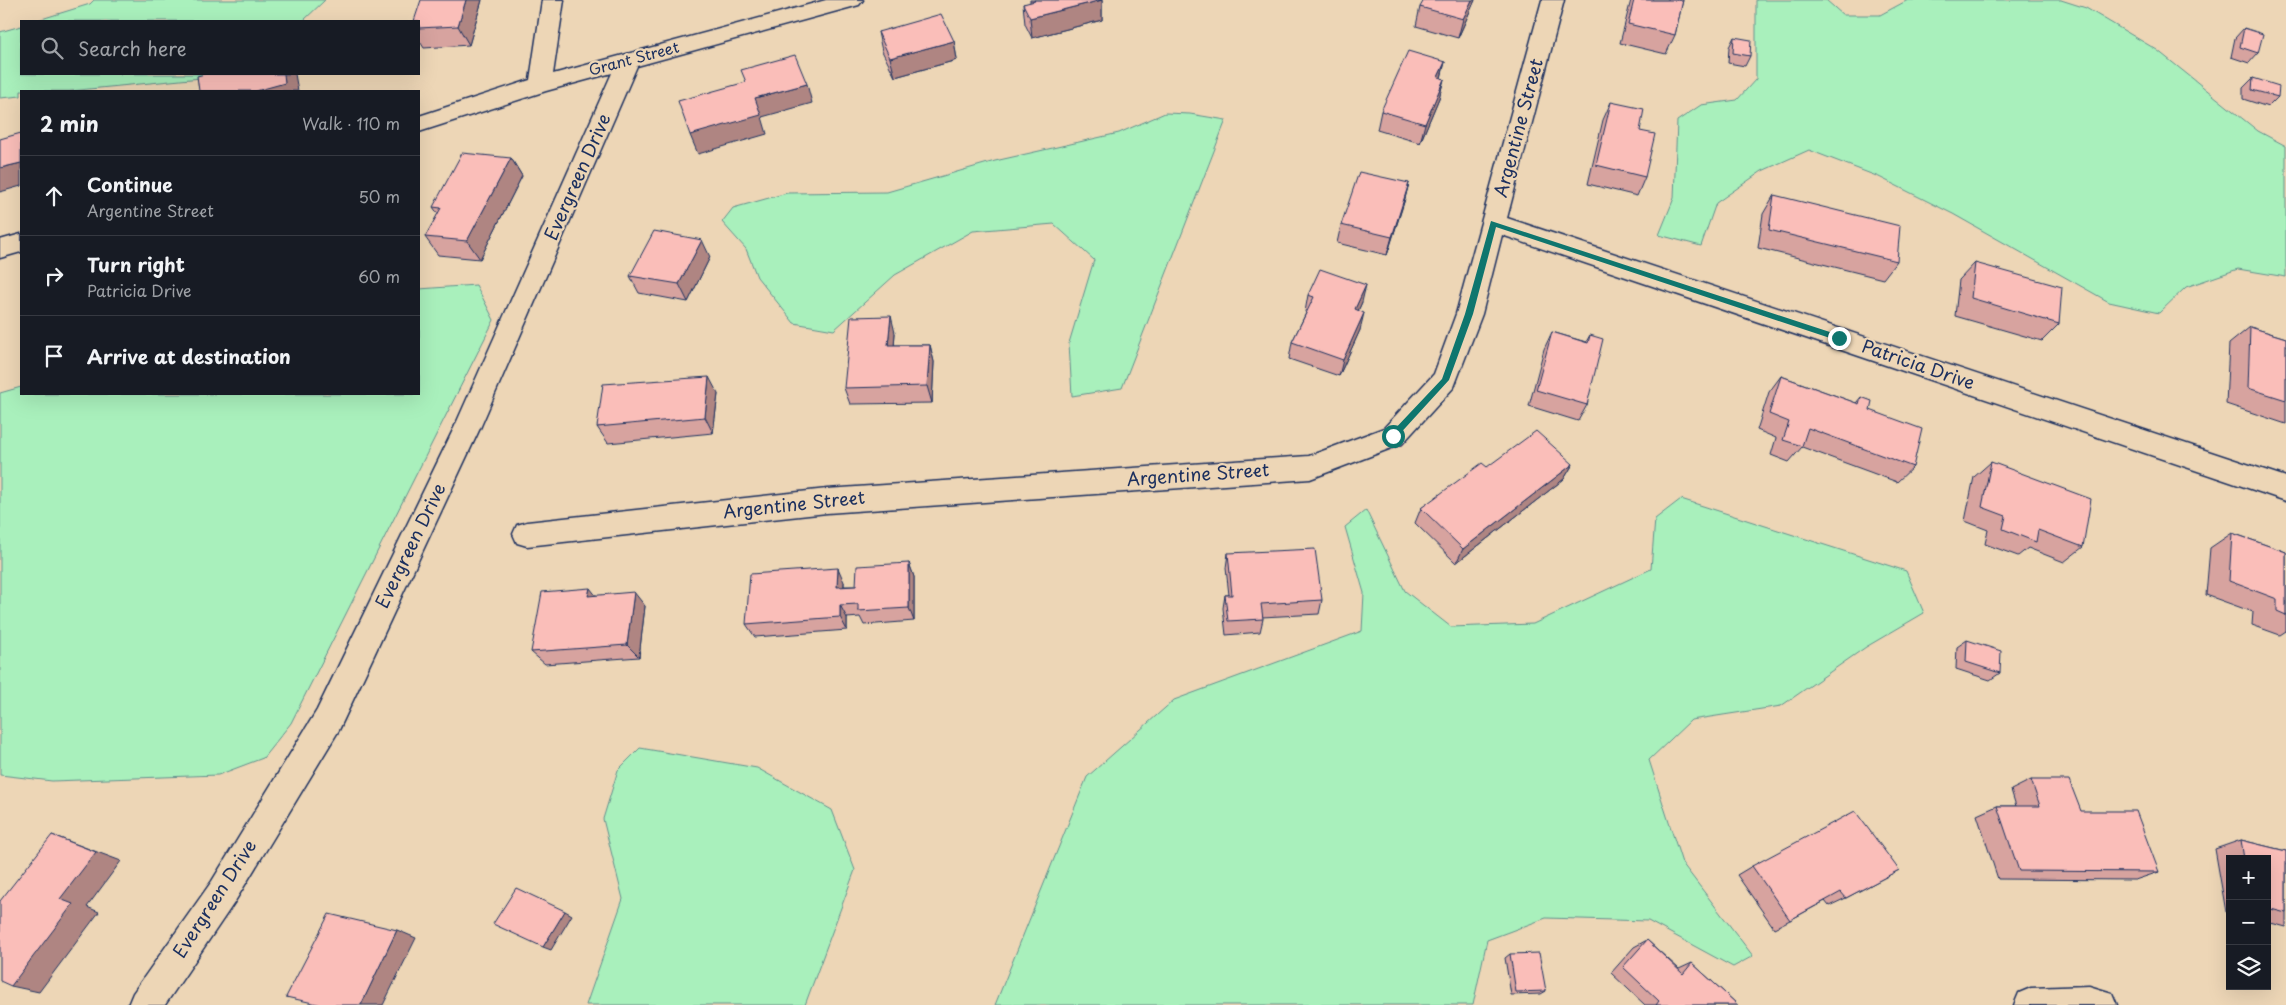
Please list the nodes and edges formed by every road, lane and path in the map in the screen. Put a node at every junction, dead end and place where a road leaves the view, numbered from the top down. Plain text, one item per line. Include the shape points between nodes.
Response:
1 (553, 0) edge
2 (852, 0) edge
3 (1553, 0) edge
4 (629, 60) junction
5 (540, 85) junction
6 (420, 124) edge
7 (1493, 223) junction
8 (20, 243) edge
9 (0, 249) edge
10 (2286, 489) edge
11 (527, 534) dead end
12 (145, 1005) edge
13 (2031, 1005) edge
14 (2100, 1005) edge

1 - 5 street
2 - 4 street, Grant Street
3 - 7 street, Argentine Street
4 - 5 street, Grant Street
4 - 12 street, Evergreen Drive via 468,426 328,720 223,892
5 - 6 street, Grant Street
7 - 10 street, Patricia Drive
7 - 11 street, Argentine Street via 1469,314 1445,380 1393,436 1310,467 826,500
8 - 9 street
13 - 14 street

